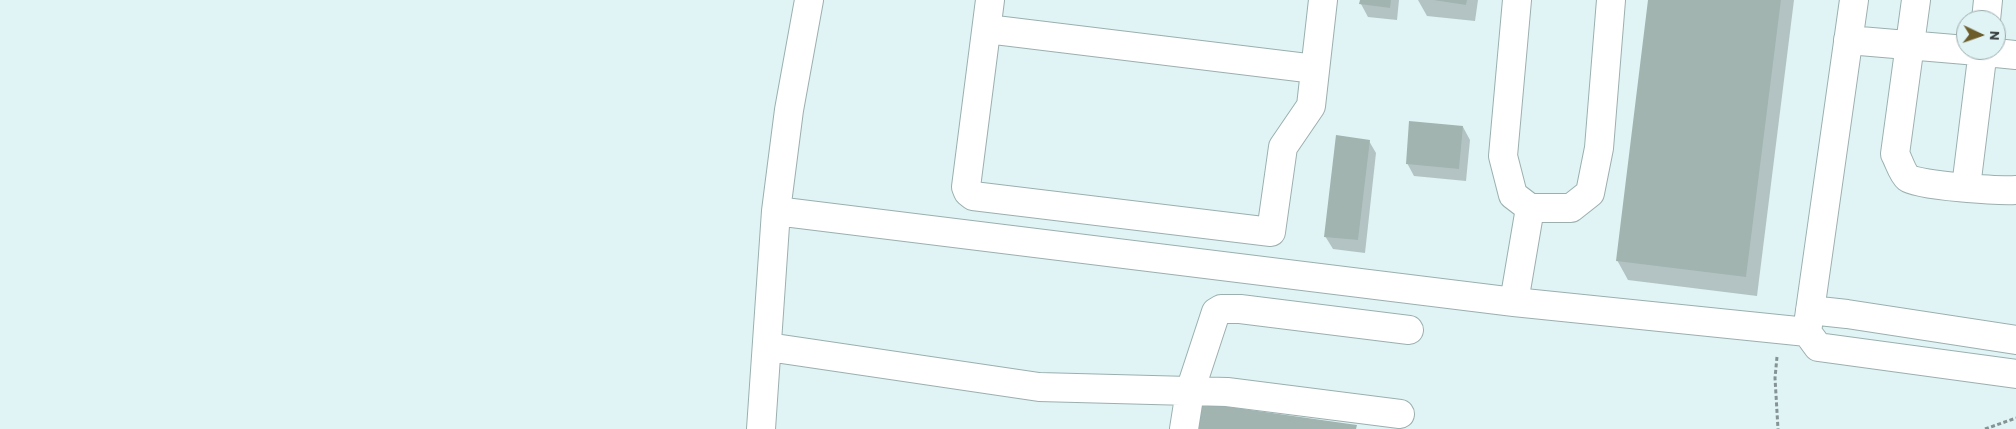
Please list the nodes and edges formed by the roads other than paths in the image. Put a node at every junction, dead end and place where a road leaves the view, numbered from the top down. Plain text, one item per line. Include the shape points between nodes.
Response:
1 (809, 0) edge
2 (990, 0) edge
3 (1323, 0) edge
4 (1516, 0) edge
5 (1611, 0) edge
6 (1854, 0) edge
7 (1916, 0) edge
8 (987, 29) junction
9 (1848, 40) junction
10 (1910, 46) junction
11 (1956, 49) edge
12 (1973, 60) edge
13 (1315, 69) junction
14 (1966, 187) junction
15 (2016, 190) edge
16 (1530, 208) junction
17 (776, 211) junction
18 (1514, 302) junction
19 (1809, 321) junction
20 (1409, 330) dead end
21 (2016, 340) edge
22 (768, 347) junction
23 (2016, 374) edge
24 (1190, 391) junction
25 (1400, 414) dead end
26 (761, 429) edge
27 (1184, 429) edge

1 - 17 lane via 789,110
2 - 8 lane
3 - 13 lane
4 - 16 lane via 1503,156 1513,195
5 - 16 lane via 1599,148 1590,193 1571,208
6 - 9 lane
7 - 10 lane
8 - 13 lane
8 - 13 lane via 966,187 974,196 1272,232 1283,147 1311,106
9 - 10 lane
9 - 19 lane
10 - 11 lane
10 - 14 lane via 1896,154 1901,168 1908,178 1926,184
12 - 14 lane
14 - 15 lane
16 - 18 lane
17 - 18 lane
17 - 22 lane
18 - 19 lane via 1780,329
19 - 21 lane via 1847,314
19 - 23 lane via 1818,347
20 - 24 lane via 1221,308 1216,312
22 - 24 lane via 1039,387
22 - 26 lane
24 - 25 lane via 1227,392
24 - 27 lane

